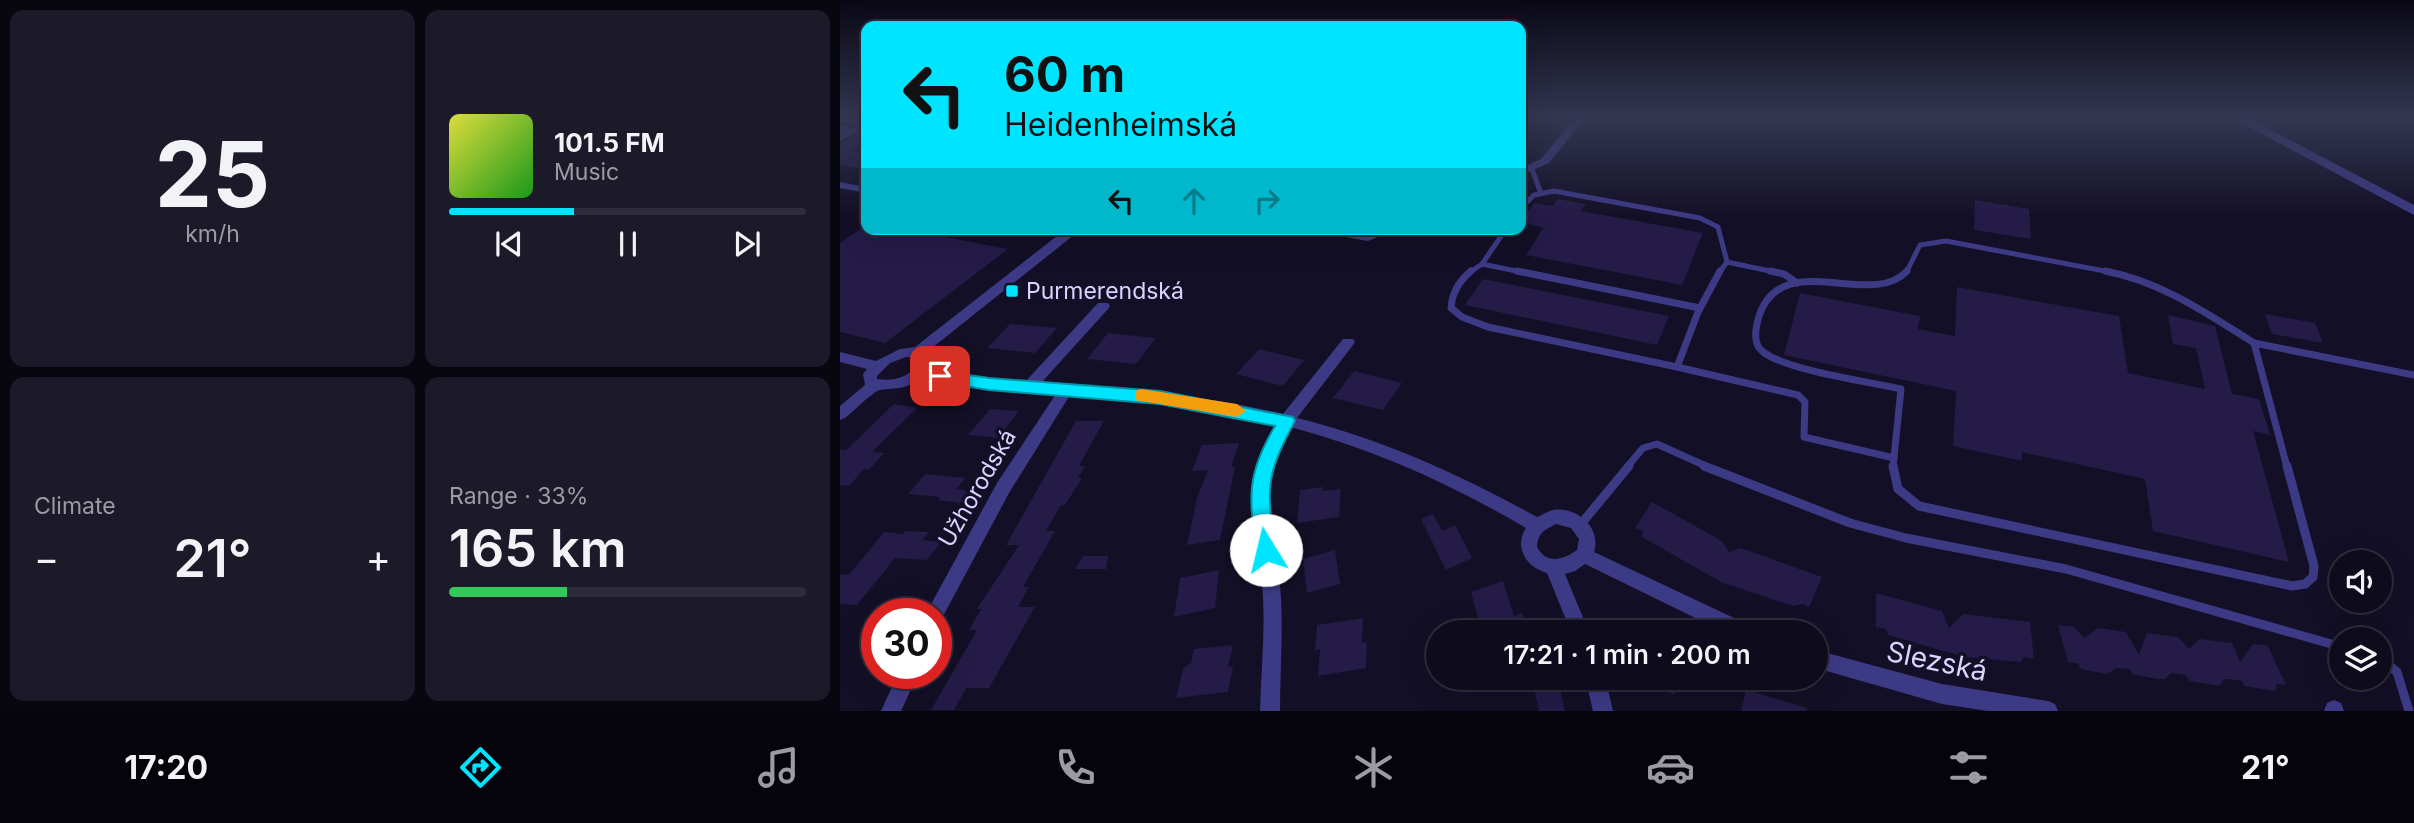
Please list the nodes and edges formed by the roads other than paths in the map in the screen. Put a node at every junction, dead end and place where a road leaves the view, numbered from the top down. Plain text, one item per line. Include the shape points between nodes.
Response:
1 (1554, 150) edge
2 (2299, 150) edge
3 (1526, 170) edge
4 (840, 185) edge
5 (861, 189) edge
6 (1540, 191) junction
7 (1526, 201) edge
8 (2414, 211) edge
9 (1061, 235) edge
10 (1357, 235) edge
11 (1374, 235) edge
12 (1502, 235) edge
13 (1727, 262) junction
14 (1482, 264) junction
15 (1798, 283) junction
16 (1103, 306) dead end
17 (1700, 308) junction
18 (1348, 342) dead end
19 (2254, 343) junction
20 (918, 352) junction
21 (840, 357) edge
22 (877, 366) junction
23 (1677, 367) junction
24 (919, 372) junction
25 (2414, 375) edge
26 (875, 385) junction
27 (1029, 387) junction
28 (1066, 390) junction
29 (840, 414) edge
30 (1287, 421) junction
31 (1894, 458) junction
32 (1581, 524) junction
33 (1536, 525) junction
34 (1584, 555) junction
35 (1554, 568) junction
36 (944, 598) edge
37 (1575, 620) edge
38 (1719, 620) edge
39 (2329, 643) edge
40 (1828, 662) edge
41 (2392, 667) edge
42 (901, 689) edge
43 (1598, 690) edge
44 (891, 711) edge
45 (1270, 711) edge
46 (1603, 711) edge
47 (2048, 711) edge
48 (2409, 711) edge

1 - 3 street via 1545,161
2 - 8 street
3 - 6 lane
4 - 5 street
6 - 7 lane
6 - 13 lane via 1712,222 1718,227
9 - 20 street
10 - 11 street
12 - 14 lane
13 - 15 lane via 1784,274
13 - 17 lane
14 - 17 lane
14 - 23 lane via 1459,282 1451,296 1451,308 1462,317 1488,327
15 - 19 lane via 1894,281 1909,270 1920,245 1945,241 2126,275 2190,303
15 - 31 lane via 1782,286 1766,297 1755,335 1758,346 1780,361 1901,389
16 - 27 street
17 - 23 lane
18 - 30 street
19 - 25 lane
19 - 31 lane via 2314,566 2313,577 2305,584 2292,586 1919,506 1898,489 1892,472
20 - 22 street via 895,355
20 - 24 street via 926,358
21 - 22 street
22 - 26 street via 869,377
23 - 31 lane via 1798,395 1805,402 1804,437
24 - 26 street via 897,384
24 - 27 street
26 - 29 street
27 - 28 street
28 - 30 street via 1182,400
28 - 36 street, Užhorodská via 1003,488
30 - 33 street via 1426,468
30 - 45 street via 1268,453 1260,479 1272,598
32 - 33 street via 1554,517
32 - 34 street via 1589,538
32 - 39 lane via 1643,448 1657,444 1740,482 1850,523 2066,569
33 - 35 street via 1528,540 1531,555
34 - 35 street via 1572,565
34 - 38 street
35 - 37 street
40 - 47 street, Slezská via 1942,694
41 - 48 lane via 2398,672
42 - 44 street
43 - 46 street

